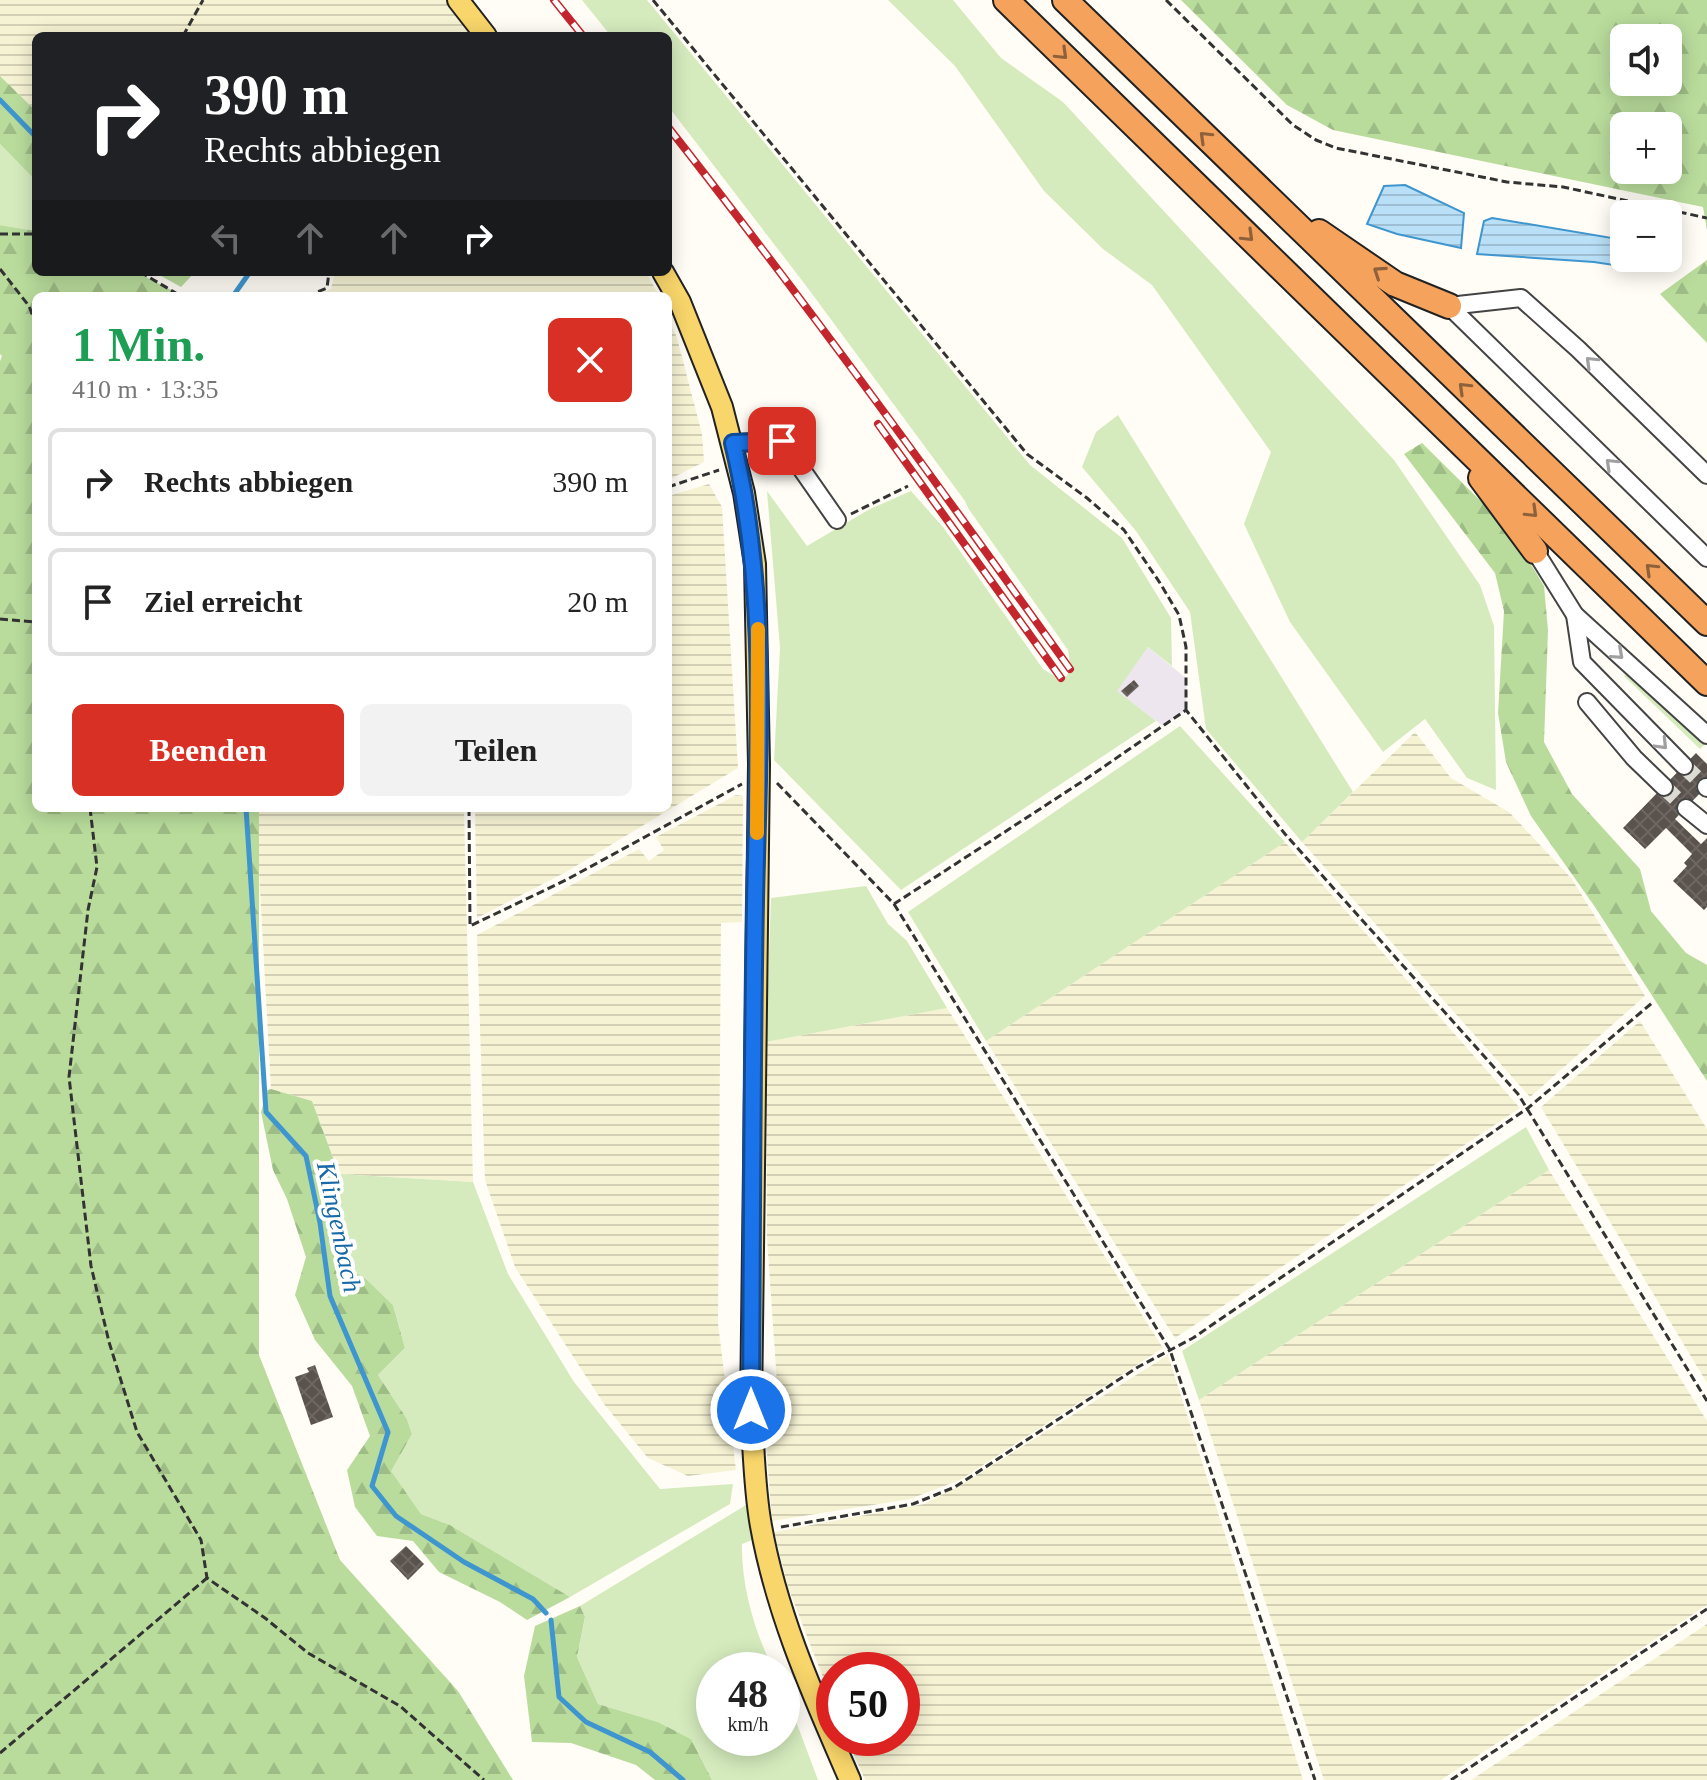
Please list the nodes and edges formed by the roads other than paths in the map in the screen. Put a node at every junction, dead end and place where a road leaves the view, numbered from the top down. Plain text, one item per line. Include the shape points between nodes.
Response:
1 (458, 0) edge
2 (1006, 0) edge
3 (1065, 0) edge
4 (483, 32) edge
5 (1261, 192) junction
6 (665, 276) edge
7 (1449, 306) junction
8 (1436, 418) junction
9 (733, 443) junction
10 (1707, 475) edge
11 (837, 520) road end
12 (1535, 551) joint
13 (1707, 558) edge
14 (1575, 615) junction
15 (1707, 623) edge
16 (1707, 683) edge
17 (1587, 702) dead end
18 (1707, 735) edge
19 (1684, 766) tunnel mouth
20 (1664, 787) tunnel mouth
21 (1686, 808) tunnel mouth
22 (1707, 825) edge
23 (850, 1780) edge

1 - 4 main road
2 -> 8 highway
5 -> 3 highway
7 -> 5 highway via 1395,284
15 -> 5 highway
6 - 9 main road via 704,358
10 -> 7 lane via 1521,298
13 -> 7 lane
8 - 12 highway
8 -> 16 highway
9 - 11 lane via 782,441
9 - 23 main road via 755,564 759,769 751,1410 756,1489 789,1632
12 - 14 lane
14 -> 18 lane
14 -> 19 lane via 1582,662
17 - 20 lane
21 - 22 lane

